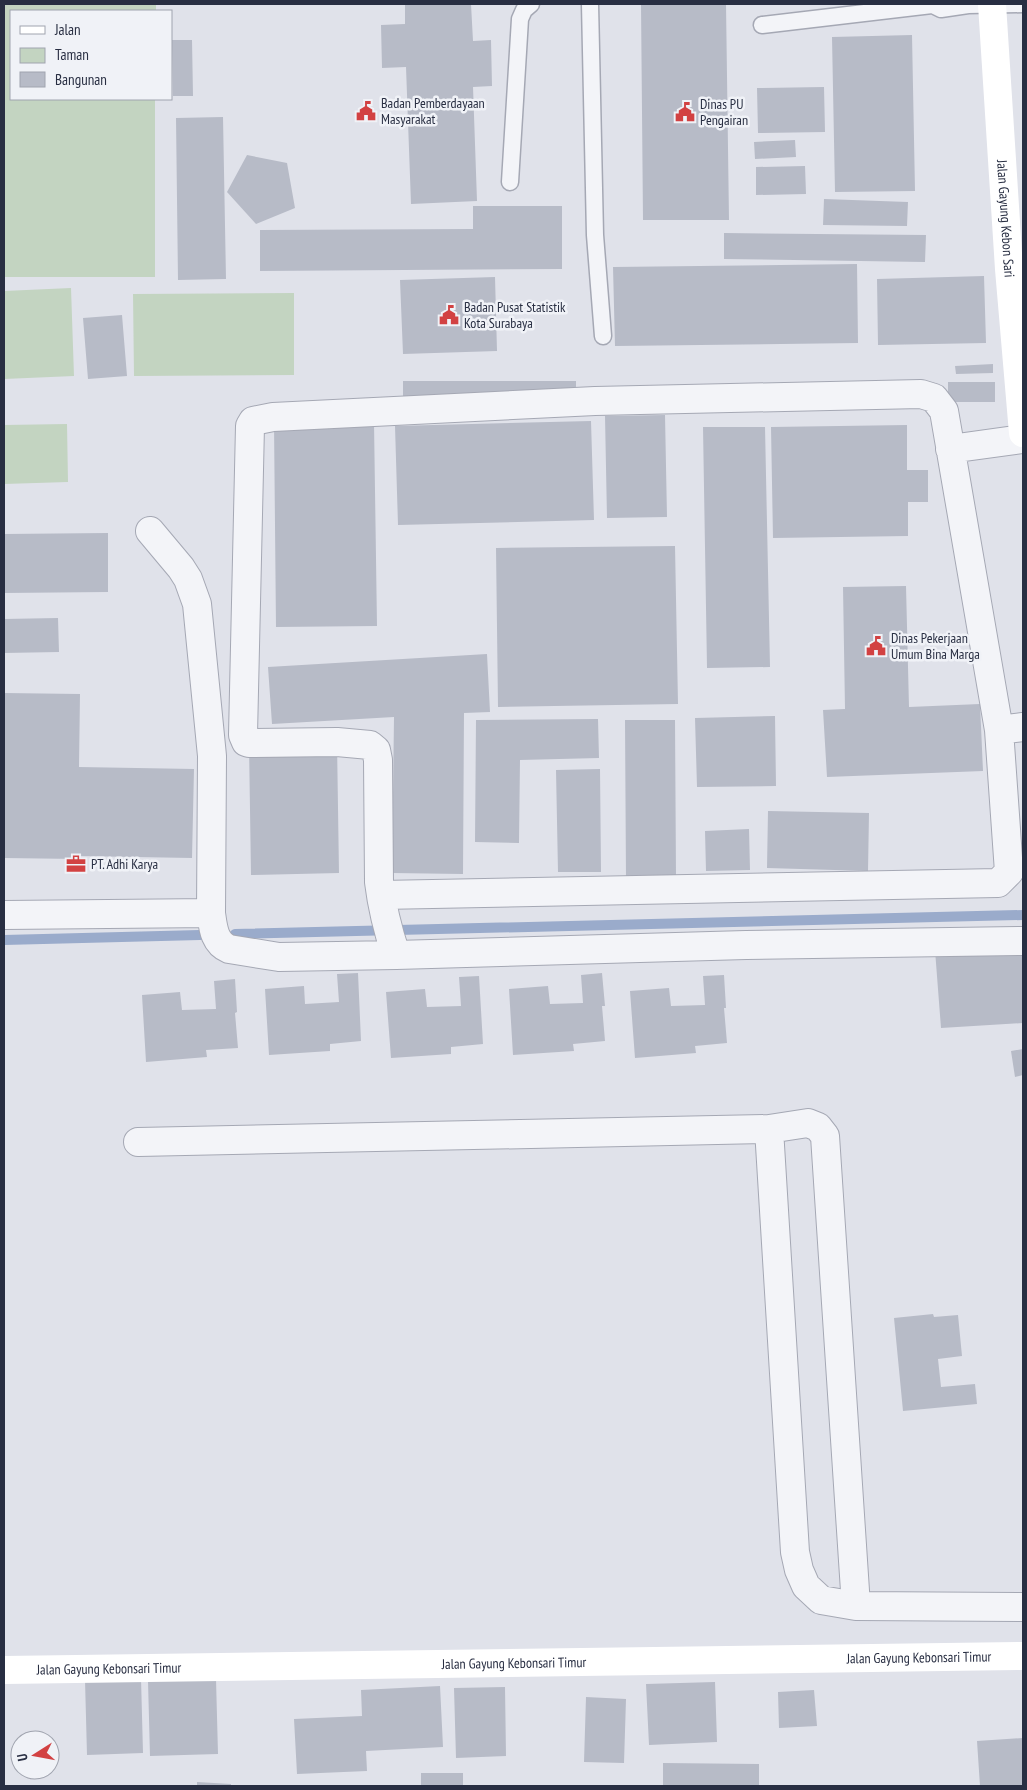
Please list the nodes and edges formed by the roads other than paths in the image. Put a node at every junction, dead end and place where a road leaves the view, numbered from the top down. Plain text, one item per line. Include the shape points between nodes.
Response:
1 (531, 4) edge
2 (590, 4) edge
3 (931, 4) edge
4 (998, 4) edge
5 (1023, 4) edge
6 (762, 25) dead end
7 (510, 182) dead end
8 (1016, 268) edge
9 (603, 336) dead end
10 (1023, 433) edge
11 (1023, 440) edge
12 (950, 449) junction
13 (150, 530) dead end
14 (1011, 729) edge
15 (383, 907) junction
16 (210, 913) junction
17 (4, 915) edge
18 (1023, 941) edge
19 (394, 950) junction
20 (769, 1129) junction
21 (138, 1142) dead end
22 (856, 1606) junction
23 (1023, 1607) edge
24 (1023, 1656) edge
25 (4, 1670) edge

1 - 7 lane via 520,19
2 - 9 lane via 595,234
3 - 4 lane via 941,9
3 - 6 lane
4 - 5 lane
4 - 8 street, Jalan Gayung Kebon Sari
8 - 10 street, Jalan Gayung Kebon Sari
11 - 12 street
12 - 14 street
12 - 15 street via 944,411 934,398 921,394 595,401 274,417 250,424 243,738 249,743 337,742 374,748 378,760 379,882
13 - 16 street via 188,579 197,604 212,756
14 - 15 street via 1009,872 998,883
15 - 19 street
16 - 17 street
16 - 19 street via 214,933 228,949 279,956
18 - 19 street
20 - 21 street
20 - 22 street via 795,1552 806,1586 821,1600
20 - 22 street via 808,1123 818,1127 825,1136
22 - 23 street
24 - 25 street, Jalan Gayung Kebonsari Timur

